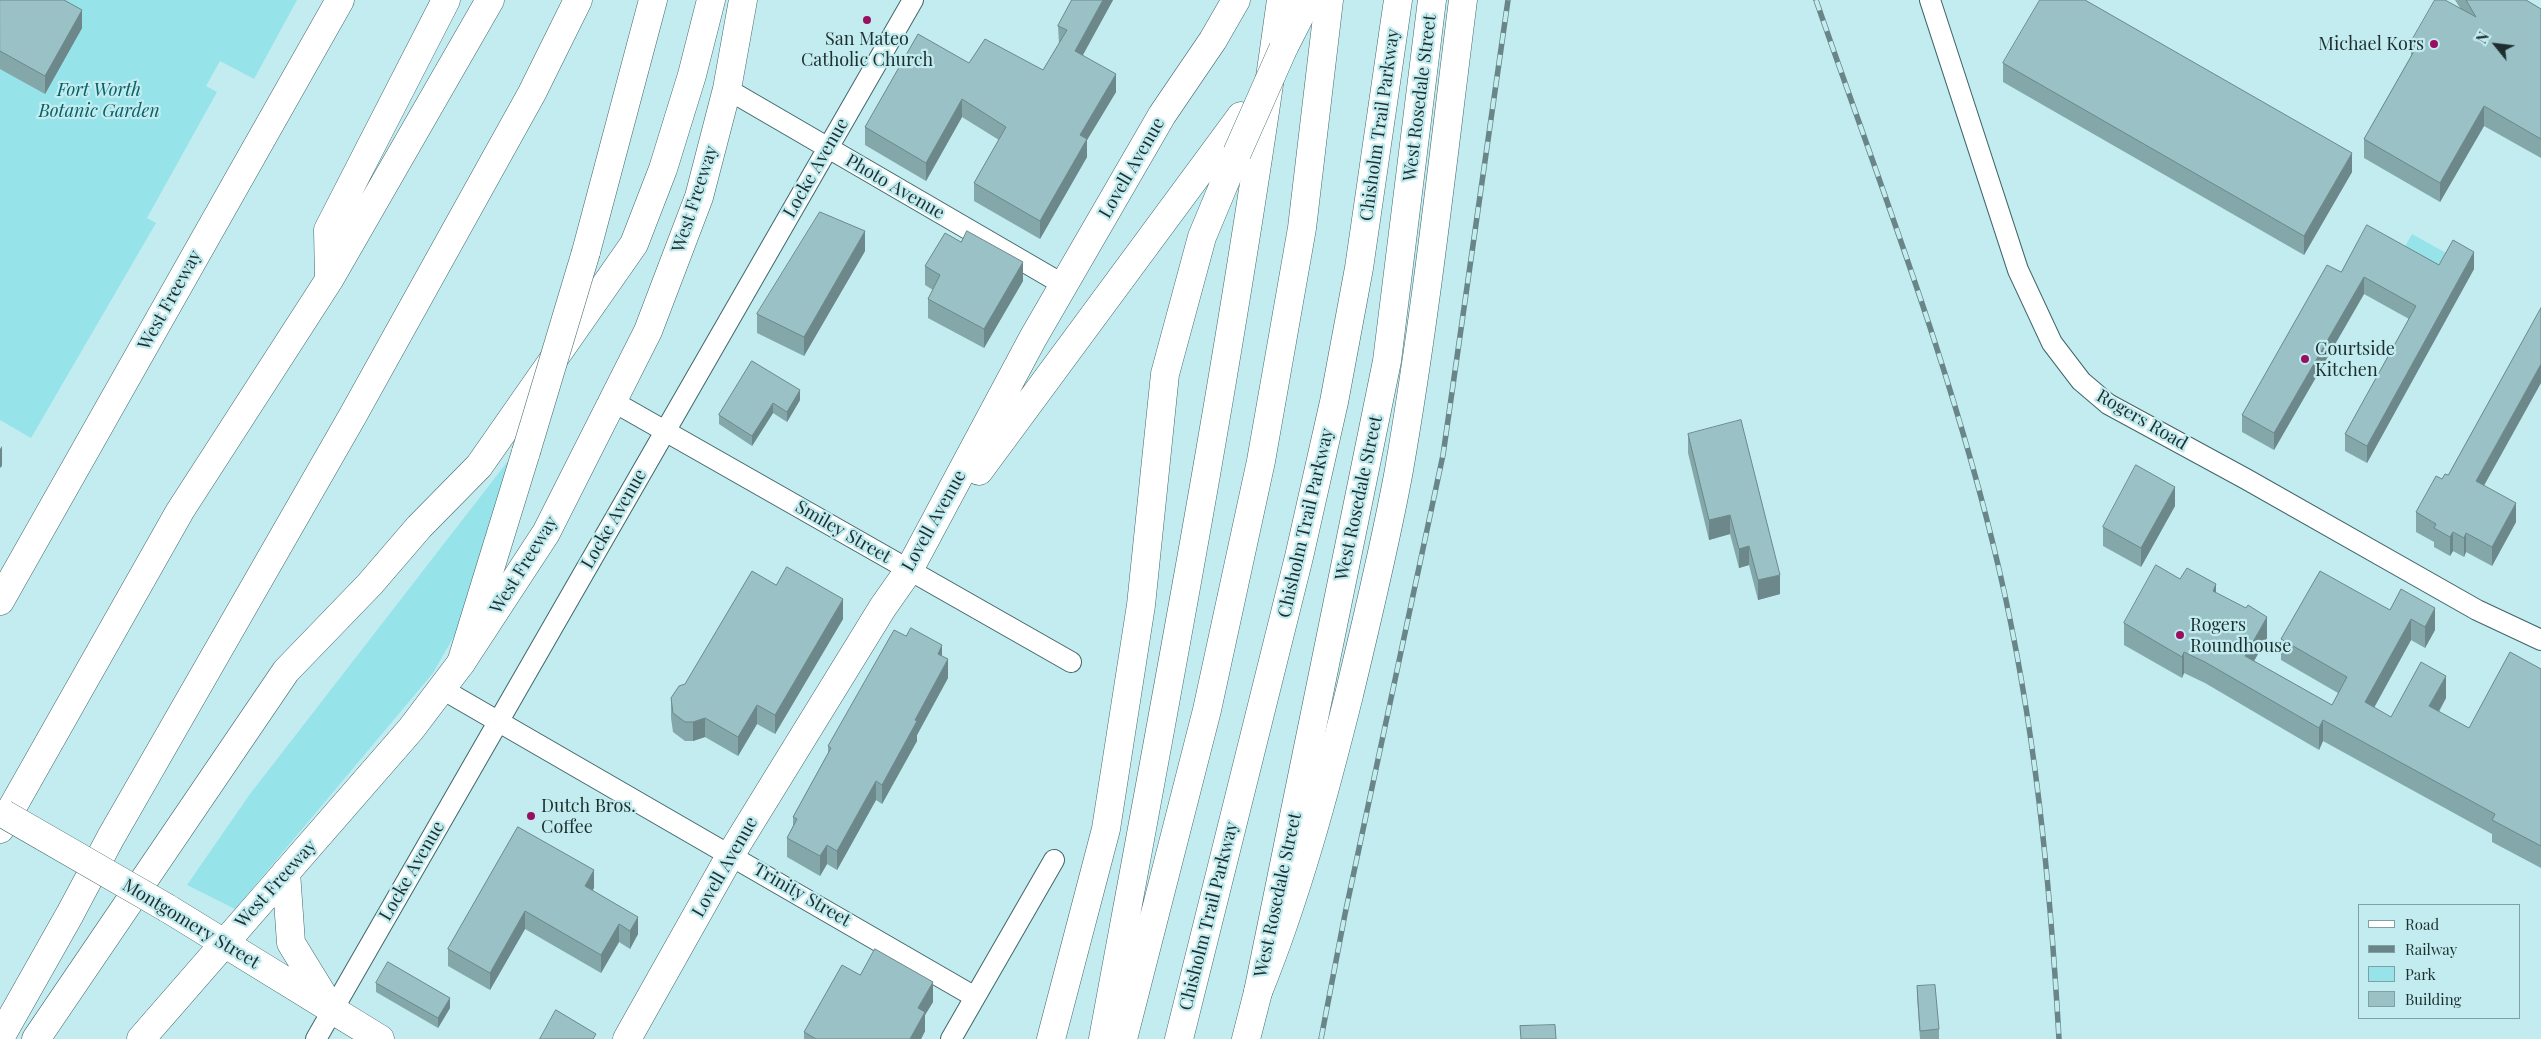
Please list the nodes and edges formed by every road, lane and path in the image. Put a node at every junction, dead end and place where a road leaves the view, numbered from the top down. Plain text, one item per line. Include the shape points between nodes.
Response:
1 (340, 0) edge
2 (446, 0) edge
3 (490, 0) edge
4 (578, 0) edge
5 (653, 0) edge
6 (711, 0) edge
7 (743, 0) edge
8 (913, 0) edge
9 (1281, 0) edge
10 (1308, 0) edge
11 (1328, 0) edge
12 (1398, 0) edge
13 (1432, 0) edge
14 (1463, 0) edge
15 (1930, 0) edge
16 (1233, 1) edge
17 (1283, 49) junction
18 (727, 88) junction
19 (828, 147) junction
20 (329, 280) junction
21 (1064, 285) junction
22 (614, 402) junction
23 (665, 431) junction
24 (908, 570) junction
25 (0, 601) edge
26 (2541, 640) edge
27 (1072, 662) dead end
28 (461, 663) junction
29 (442, 689) junction
30 (499, 720) junction
31 (0, 812) edge
32 (0, 829) edge
33 (732, 854) junction
34 (1054, 860) dead end
35 (286, 872) junction
36 (224, 942) junction
37 (1258, 992) junction
38 (975, 996) junction
39 (332, 1010) junction
40 (0, 1038) edge
41 (36, 1039) edge
42 (142, 1039) edge
43 (316, 1039) edge
44 (380, 1039) edge
45 (627, 1039) edge
46 (950, 1039) edge
47 (1051, 1039) edge
48 (1103, 1039) edge
49 (1123, 1039) edge
50 (1178, 1039) edge
51 (1246, 1039) edge

1 - 25 main road, West Freeway
2 - 20 main road via 328,230
3 - 20 main road
4 - 40 main road via 532,93 352,417 110,837
5 - 28 main road, bridge via 586,252
6 - 41 main road via 663,170 634,244 479,466 286,671
7 - 18 main road, West Freeway
8 - 19 street, Locke Avenue
9 - 48 main road via 1240,280
10 - 17 main road
11 - 49 main road via 1302,228 1261,460 1206,710
12 - 50 main road, Chisholm Trail Parkway via 1359,268 1322,456
13 - 37 main road, West Rosedale Street via 1388,361
14 - 37 main road via 1416,362 1399,471 1379,568 1333,760 1283,931
15 - 26 street, Rogers Road via 2018,270 2052,343 2081,381 2108,404 2477,610
16 - 21 main road, Lovell Avenue via 1213,40 1162,115
17 - 24 main road, bridge via 1241,116 995,446 940,529
17 - 47 main road, bridge via 1202,237 1166,374 1141,605 1106,829
18 - 19 street, Photo Avenue
18 - 22 main road, West Freeway via 699,197 648,331
19 - 21 street, Photo Avenue
19 - 23 street, Locke Avenue
20 - 32 main road via 180,512
21 - 24 main road, Lovell Avenue
22 - 23 street, Smiley Street
22 - 28 main road, West Freeway via 546,533
23 - 24 street, Smiley Street
23 - 30 street, Locke Avenue
24 - 27 street, Smiley Street
24 - 33 main road, Lovell Avenue
28 - 29 main road, West Freeway
29 - 30 street, Trinity Street
29 - 35 main road, West Freeway via 377,771
30 - 33 street, Trinity Street
30 - 39 street, Locke Avenue
31 - 36 main road, Montgomery Street, bridge
33 - 38 street, Trinity Street
33 - 45 main road, Lovell Avenue
34 - 38 street
35 - 36 main road, West Freeway
35 - 39 main road via 291,943
36 - 39 main road, Montgomery Street
36 - 42 main road, West Freeway
37 - 51 main road
38 - 46 street
39 - 43 street, Locke Avenue
39 - 44 main road, Montgomery Street

